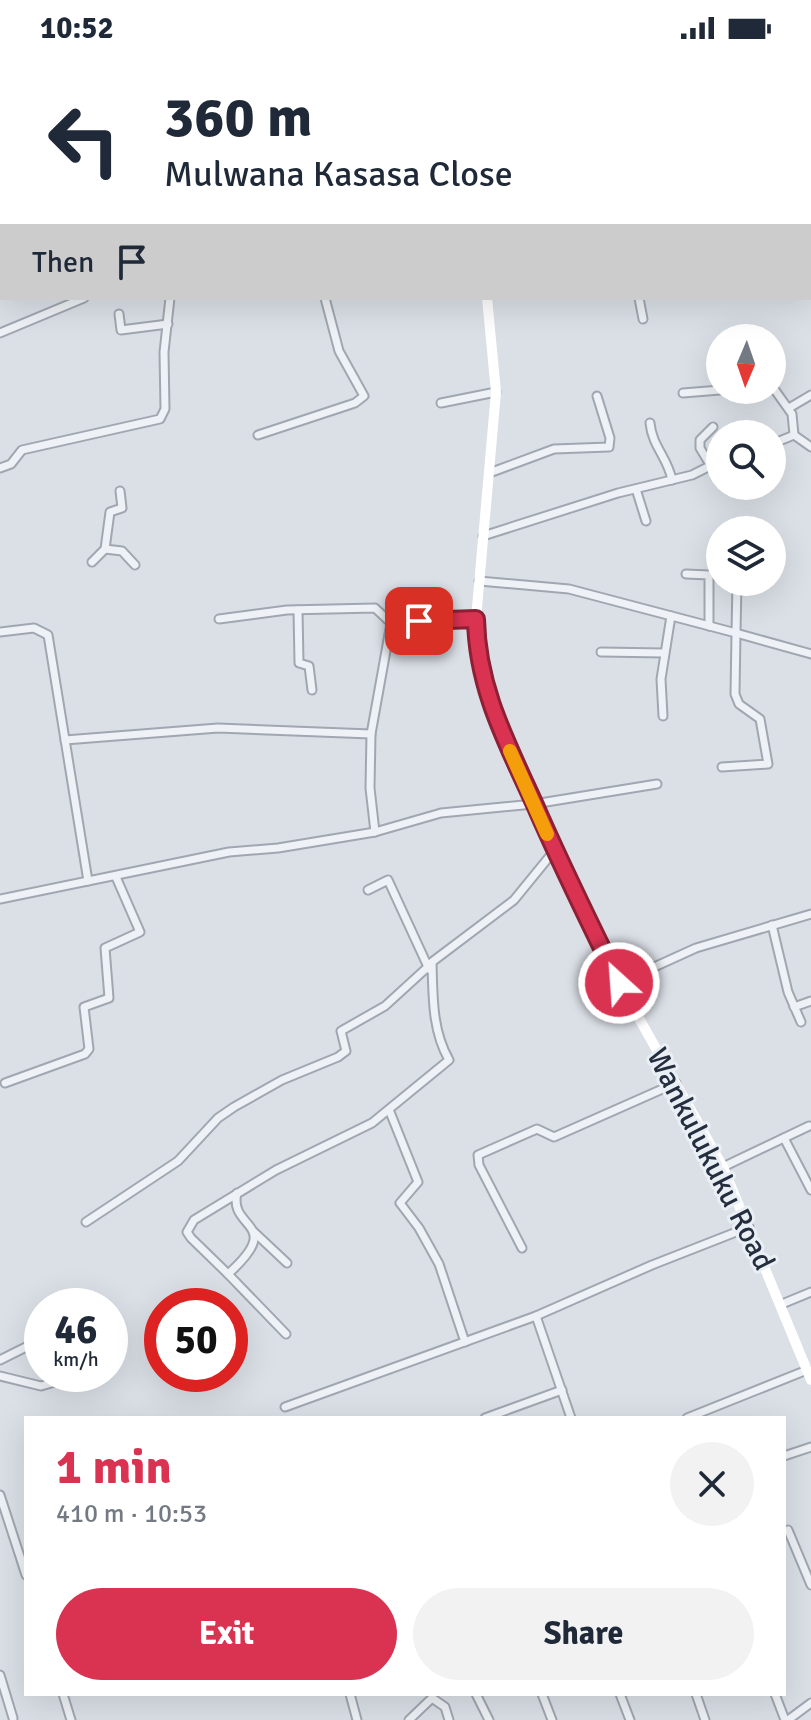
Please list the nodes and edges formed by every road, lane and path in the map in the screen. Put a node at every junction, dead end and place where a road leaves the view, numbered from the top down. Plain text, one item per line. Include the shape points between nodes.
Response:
1 (79, 300) edge
2 (170, 300) edge
3 (326, 300) edge
4 (487, 300) edge
5 (639, 300) edge
6 (119, 314) dead end
7 (643, 319) dead end
8 (168, 324) junction
9 (0, 333) edge
10 (706, 391) edge
11 (496, 392) junction
12 (683, 393) dead end
13 (811, 395) edge
14 (597, 396) dead end
15 (441, 403) dead end
16 (786, 404) edge
17 (789, 408) junction
18 (650, 423) dead end
19 (706, 434) edge
20 (258, 435) dead end
21 (794, 435) junction
22 (786, 438) edge
23 (811, 447) edge
24 (706, 458) edge
25 (706, 465) edge
26 (0, 468) edge
27 (492, 472) junction
28 (672, 480) junction
29 (636, 489) junction
30 (120, 491) dead end
31 (646, 521) dead end
32 (483, 536) junction
33 (105, 549) junction
34 (92, 562) dead end
35 (135, 565) dead end
36 (686, 574) dead end
37 (479, 581) junction
38 (737, 596) edge
39 (298, 610) junction
40 (671, 616) junction
41 (219, 619) dead end
42 (476, 619) junction
43 (391, 623) junction
44 (709, 626) junction
45 (0, 632) edge
46 (736, 633) junction
47 (601, 652) dead end
48 (664, 653) junction
49 (811, 654) edge
50 (312, 690) dead end
51 (663, 716) dead end
52 (371, 734) junction
53 (65, 740) junction
54 (722, 767) dead end
55 (657, 784) dead end
56 (534, 804) junction
57 (375, 832) junction
58 (554, 851) junction
59 (116, 877) junction
60 (88, 881) junction
61 (368, 890) dead end
62 (0, 899) edge
63 (811, 914) edge
64 (772, 925) junction
65 (431, 966) junction
66 (619, 983) junction
67 (811, 1001) edge
68 (794, 1007) junction
69 (801, 1022) dead end
70 (5, 1083) dead end
71 (676, 1083) junction
72 (390, 1112) junction
73 (809, 1126) dead end
74 (784, 1138) junction
75 (723, 1167) junction
76 (811, 1190) edge
77 (237, 1193) junction
78 (86, 1222) dead end
79 (749, 1227) junction
80 (254, 1232) junction
81 (522, 1248) dead end
82 (287, 1263) dead end
83 (228, 1274) junction
84 (811, 1292) edge
85 (782, 1304) junction
86 (536, 1316) junction
87 (286, 1334) dead end
88 (465, 1342) junction
89 (24, 1348) edge
90 (0, 1360) edge
91 (809, 1375) edge
92 (0, 1376) edge
93 (24, 1382) edge
94 (562, 1390) junction
95 (285, 1407) dead end
96 (490, 1416) edge
97 (570, 1416) edge
98 (693, 1416) edge
99 (811, 1447) edge
100 (786, 1455) edge
101 (0, 1495) edge
102 (788, 1530) dead end
103 (24, 1569) edge
104 (811, 1585) edge
105 (0, 1675) edge
106 (64, 1696) edge
107 (351, 1696) edge
108 (430, 1696) edge
109 (477, 1696) edge
110 (543, 1696) edge
111 (621, 1696) edge
112 (697, 1696) edge
113 (776, 1696) edge
114 (811, 1703) edge
115 (13, 1718) dead end
116 (71, 1720) edge
117 (357, 1720) edge
118 (409, 1720) edge
119 (449, 1720) edge
120 (489, 1720) edge
121 (552, 1720) edge
122 (630, 1720) edge
123 (705, 1720) edge
124 (786, 1720) edge

1 - 9 street
2 - 8 street
3 - 20 street via 339,351 364,396
4 - 11 main road, Wankulukuku Road
5 - 7 street
6 - 8 street via 121,330
8 - 26 street via 165,409 160,419 22,450
10 - 12 street
11 - 15 street
11 - 27 main road, Wankulukuku Road
13 - 17 street
14 - 27 street via 609,447 554,449
16 - 17 street
17 - 21 street
18 - 28 street
19 - 24 street via 700,448
21 - 22 street
21 - 23 street
25 - 28 street
27 - 32 main road, Wankulukuku Road
28 - 29 street
29 - 31 street
29 - 32 street
30 - 33 street via 122,508 110,512
32 - 37 main road, Wankulukuku Road
33 - 34 street
33 - 35 street via 122,551
36 - 44 street via 709,575
37 - 40 street via 569,589
37 - 42 main road, Wankulukuku Road
38 - 46 street
39 - 41 street
39 - 43 street via 375,608
39 - 50 street via 299,663 309,666
40 - 44 street
40 - 48 street
42 - 43 street
42 - 56 main road, Wankulukuku Road via 486,696
43 - 52 street
44 - 46 street
45 - 53 street via 34,628 48,635
46 - 49 street
46 - 54 street via 735,694 739,704 760,719 768,764
47 - 48 street
48 - 51 street
52 - 53 street via 218,728
52 - 57 street
53 - 60 street
55 - 56 street
56 - 57 street via 441,813
56 - 58 main road, Wankulukuku Road
57 - 59 street via 218,853
58 - 65 street via 514,900
58 - 66 main road, Wankulukuku Road
59 - 60 street
59 - 70 street via 140,932 105,948 109,998 84,1007 89,1049
60 - 62 street
61 - 65 street via 388,880
63 - 64 street
64 - 66 street via 696,948
64 - 68 street
65 - 72 street via 439,1043 449,1060
65 - 78 street via 385,1006 341,1031 346,1051 338,1057 234,1107 178,1161
66 - 71 main road, Wankulukuku Road
67 - 68 street
68 - 69 street
71 - 75 main road, Wankulukuku Road
71 - 81 street via 554,1137 537,1129 478,1155
72 - 77 street
72 - 88 street via 418,1182 400,1203 439,1264
73 - 74 street
74 - 75 street
74 - 76 street
75 - 79 main road, Wankulukuku Road
77 - 80 street via 237,1208
77 - 83 street via 194,1220 187,1232
79 - 85 main road, Wankulukuku Road
79 - 86 street
80 - 82 street
80 - 83 street via 252,1250
83 - 87 street
84 - 85 street
85 - 91 main road, Wankulukuku Road
86 - 88 street
86 - 94 street
88 - 95 street
89 - 90 street
91 - 98 street
92 - 93 street
94 - 96 street
94 - 97 street
99 - 100 street
101 - 103 street
102 - 104 street
105 - 115 street
106 - 116 street
107 - 117 street
108 - 118 street
108 - 119 street via 445,1707
109 - 120 street
110 - 121 street
111 - 122 street
112 - 123 street
113 - 124 street
114 - 124 street

